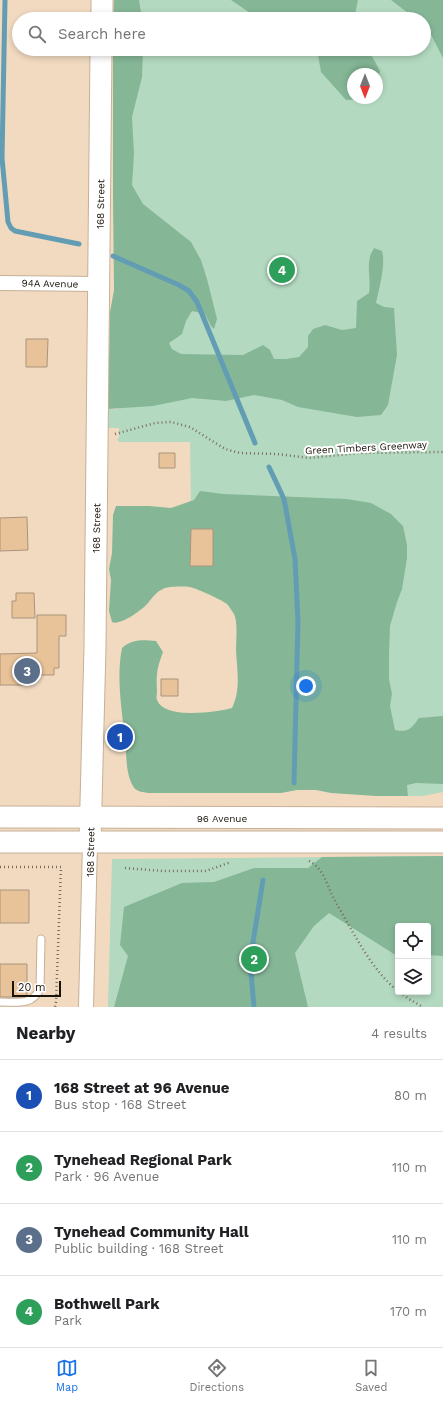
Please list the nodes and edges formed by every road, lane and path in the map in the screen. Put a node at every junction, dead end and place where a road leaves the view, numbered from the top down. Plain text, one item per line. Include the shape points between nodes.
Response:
1 (102, 0) edge
2 (102, 12) edge
3 (102, 56) edge
4 (0, 283) edge
5 (99, 284) junction
6 (112, 434) dead end
7 (443, 452) edge
8 (0, 817) edge
9 (90, 817) junction
10 (443, 818) edge
11 (0, 842) edge
12 (90, 842) junction
13 (443, 842) edge
14 (308, 860) dead end
15 (233, 862) dead end
16 (0, 867) edge
17 (125, 868) dead end
18 (41, 939) dead end
19 (395, 988) edge
20 (404, 995) edge
21 (0, 1002) edge
22 (55, 1007) edge
23 (86, 1007) edge
24 (423, 1007) edge

1 - 2 main road
3 - 5 main road, 168 Street
4 - 5 street, 94A Avenue
5 - 9 main road, 168 Street via 95,647
6 - 7 path, Green Timbers Greenway via 155,423 171,422 190,427 225,449 240,453 309,458 360,453
8 - 9 main road, 96 Avenue
9 - 10 main road, 96 Avenue
9 - 12 main road, 168 Street
11 - 12 main road
12 - 13 main road
12 - 23 street, 168 Street
14 - 19 path via 321,871 334,899 375,968
15 - 17 path via 206,871
16 - 22 path via 61,867
18 - 21 lane via 40,989 37,995 28,1002
20 - 24 path

